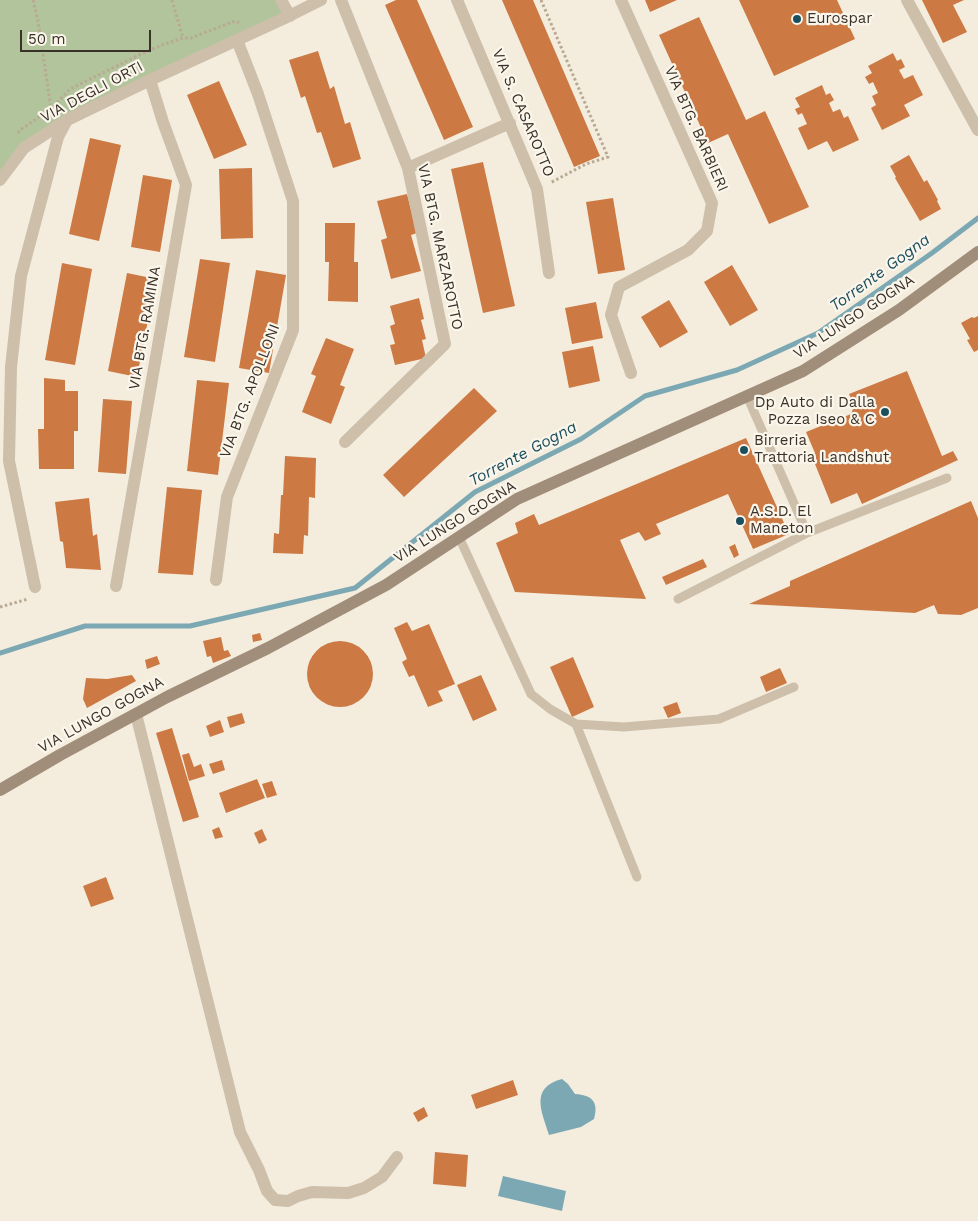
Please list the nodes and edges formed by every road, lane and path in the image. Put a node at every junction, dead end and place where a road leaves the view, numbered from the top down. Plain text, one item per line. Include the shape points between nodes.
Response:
1 (33, 0) edge
2 (172, 0) edge
3 (281, 0) edge
4 (321, 0) edge
5 (341, 0) edge
6 (457, 0) edge
7 (540, 0) edge
8 (621, 0) edge
9 (907, 0) edge
10 (290, 16) junction
11 (256, 31) junction
12 (183, 38) junction
13 (237, 40) junction
14 (150, 80) junction
15 (51, 109) junction
16 (67, 120) junction
17 (510, 123) junction
18 (978, 130) edge
19 (16, 137) dead end
20 (408, 168) junction
21 (0, 180) edge
22 (537, 189) junction
23 (977, 255) edge
24 (549, 273) dead end
25 (631, 373) dead end
26 (747, 396) junction
27 (345, 442) dead end
28 (948, 478) dead end
29 (6, 482) edge
30 (807, 533) junction
31 (459, 537) junction
32 (216, 580) dead end
33 (116, 586) dead end
34 (35, 587) joint
35 (678, 599) dead end
36 (0, 607) edge
37 (794, 687) dead end
38 (136, 714) junction
39 (576, 724) junction
40 (0, 790) edge
41 (637, 877) dead end
42 (397, 1157) dead end

1 - 15 path
2 - 12 path
3 - 10 street
4 - 10 street, VIA DEGLI ORTI
5 - 20 street, VIA BTG. MARZAROTTO
6 - 17 street, VIA S. CASAROTTO
7 - 22 path via 608,157 586,164
8 - 25 street, VIA BTG. BARBIERI via 712,203 707,232 688,250 619,287 611,315
9 - 18 street
10 - 11 street, VIA DEGLI ORTI
11 - 12 path via 235,21
11 - 13 street, VIA DEGLI ORTI
12 - 15 path via 139,55 70,89
13 - 14 street, VIA DEGLI ORTI
13 - 32 street, VIA BTG. APOLLONI via 293,201 293,330 227,497
14 - 16 street, VIA DEGLI ORTI
14 - 33 street, VIA BTG. RAMINA via 186,185
15 - 19 path via 20,130
16 - 21 street, VIA DEGLI ORTI via 24,148
16 - 29 street via 58,137 21,276 11,367
17 - 20 street
17 - 22 street, VIA S. CASAROTTO
20 - 27 street, VIA BTG. MARZAROTTO via 445,344
22 - 24 street, VIA S. CASAROTTO
23 - 26 street, VIA LUNGO GOGNA via 803,371
26 - 30 lane
26 - 31 street, VIA LUNGO GOGNA via 517,499
28 - 30 lane
29 - 34 street
30 - 35 lane
31 - 38 street, VIA LUNGO GOGNA via 386,585
31 - 39 lane via 531,694
34 - 36 path via 38,597
37 - 39 lane via 719,719 624,727
38 - 40 street, VIA LUNGO GOGNA
38 - 42 street via 240,1132 267,1191 275,1200 288,1201 312,1192 348,1193 382,1178
39 - 41 lane

